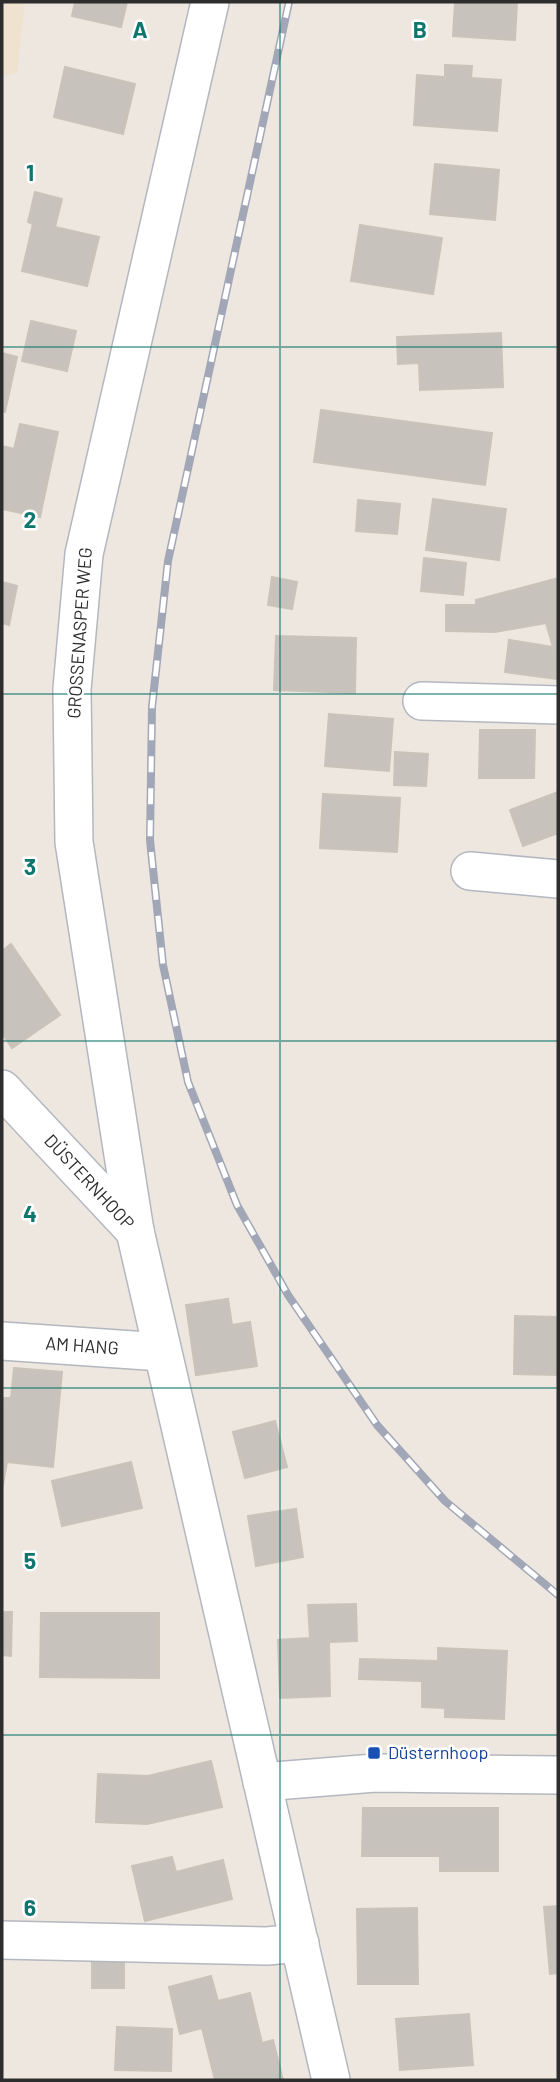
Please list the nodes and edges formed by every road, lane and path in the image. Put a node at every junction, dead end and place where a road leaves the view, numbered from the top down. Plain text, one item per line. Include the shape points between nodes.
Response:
1 (209, 2) edge
2 (422, 701) dead end
3 (558, 705) edge
4 (470, 871) dead end
5 (558, 879) edge
6 (2, 1089) edge
7 (135, 1231) junction
8 (2, 1341) edge
9 (162, 1352) junction
10 (558, 1775) edge
11 (262, 1782) junction
12 (2, 1940) edge
13 (300, 1943) junction
14 (331, 2080) edge

1 - 7 street, GROSSENASPER WEG via 84,554 72,689 74,842
2 - 3 street
4 - 5 street
6 - 7 street, DÜSTERNHOOP
7 - 9 street, DÜSTERNHOOP
8 - 9 street, AM HANG
9 - 11 street, DÜSTERNHOOP
10 - 11 street via 375,1773
11 - 13 street, DÜSTERNHOOP
12 - 13 street
13 - 14 street, DÜSTERNHOOP

